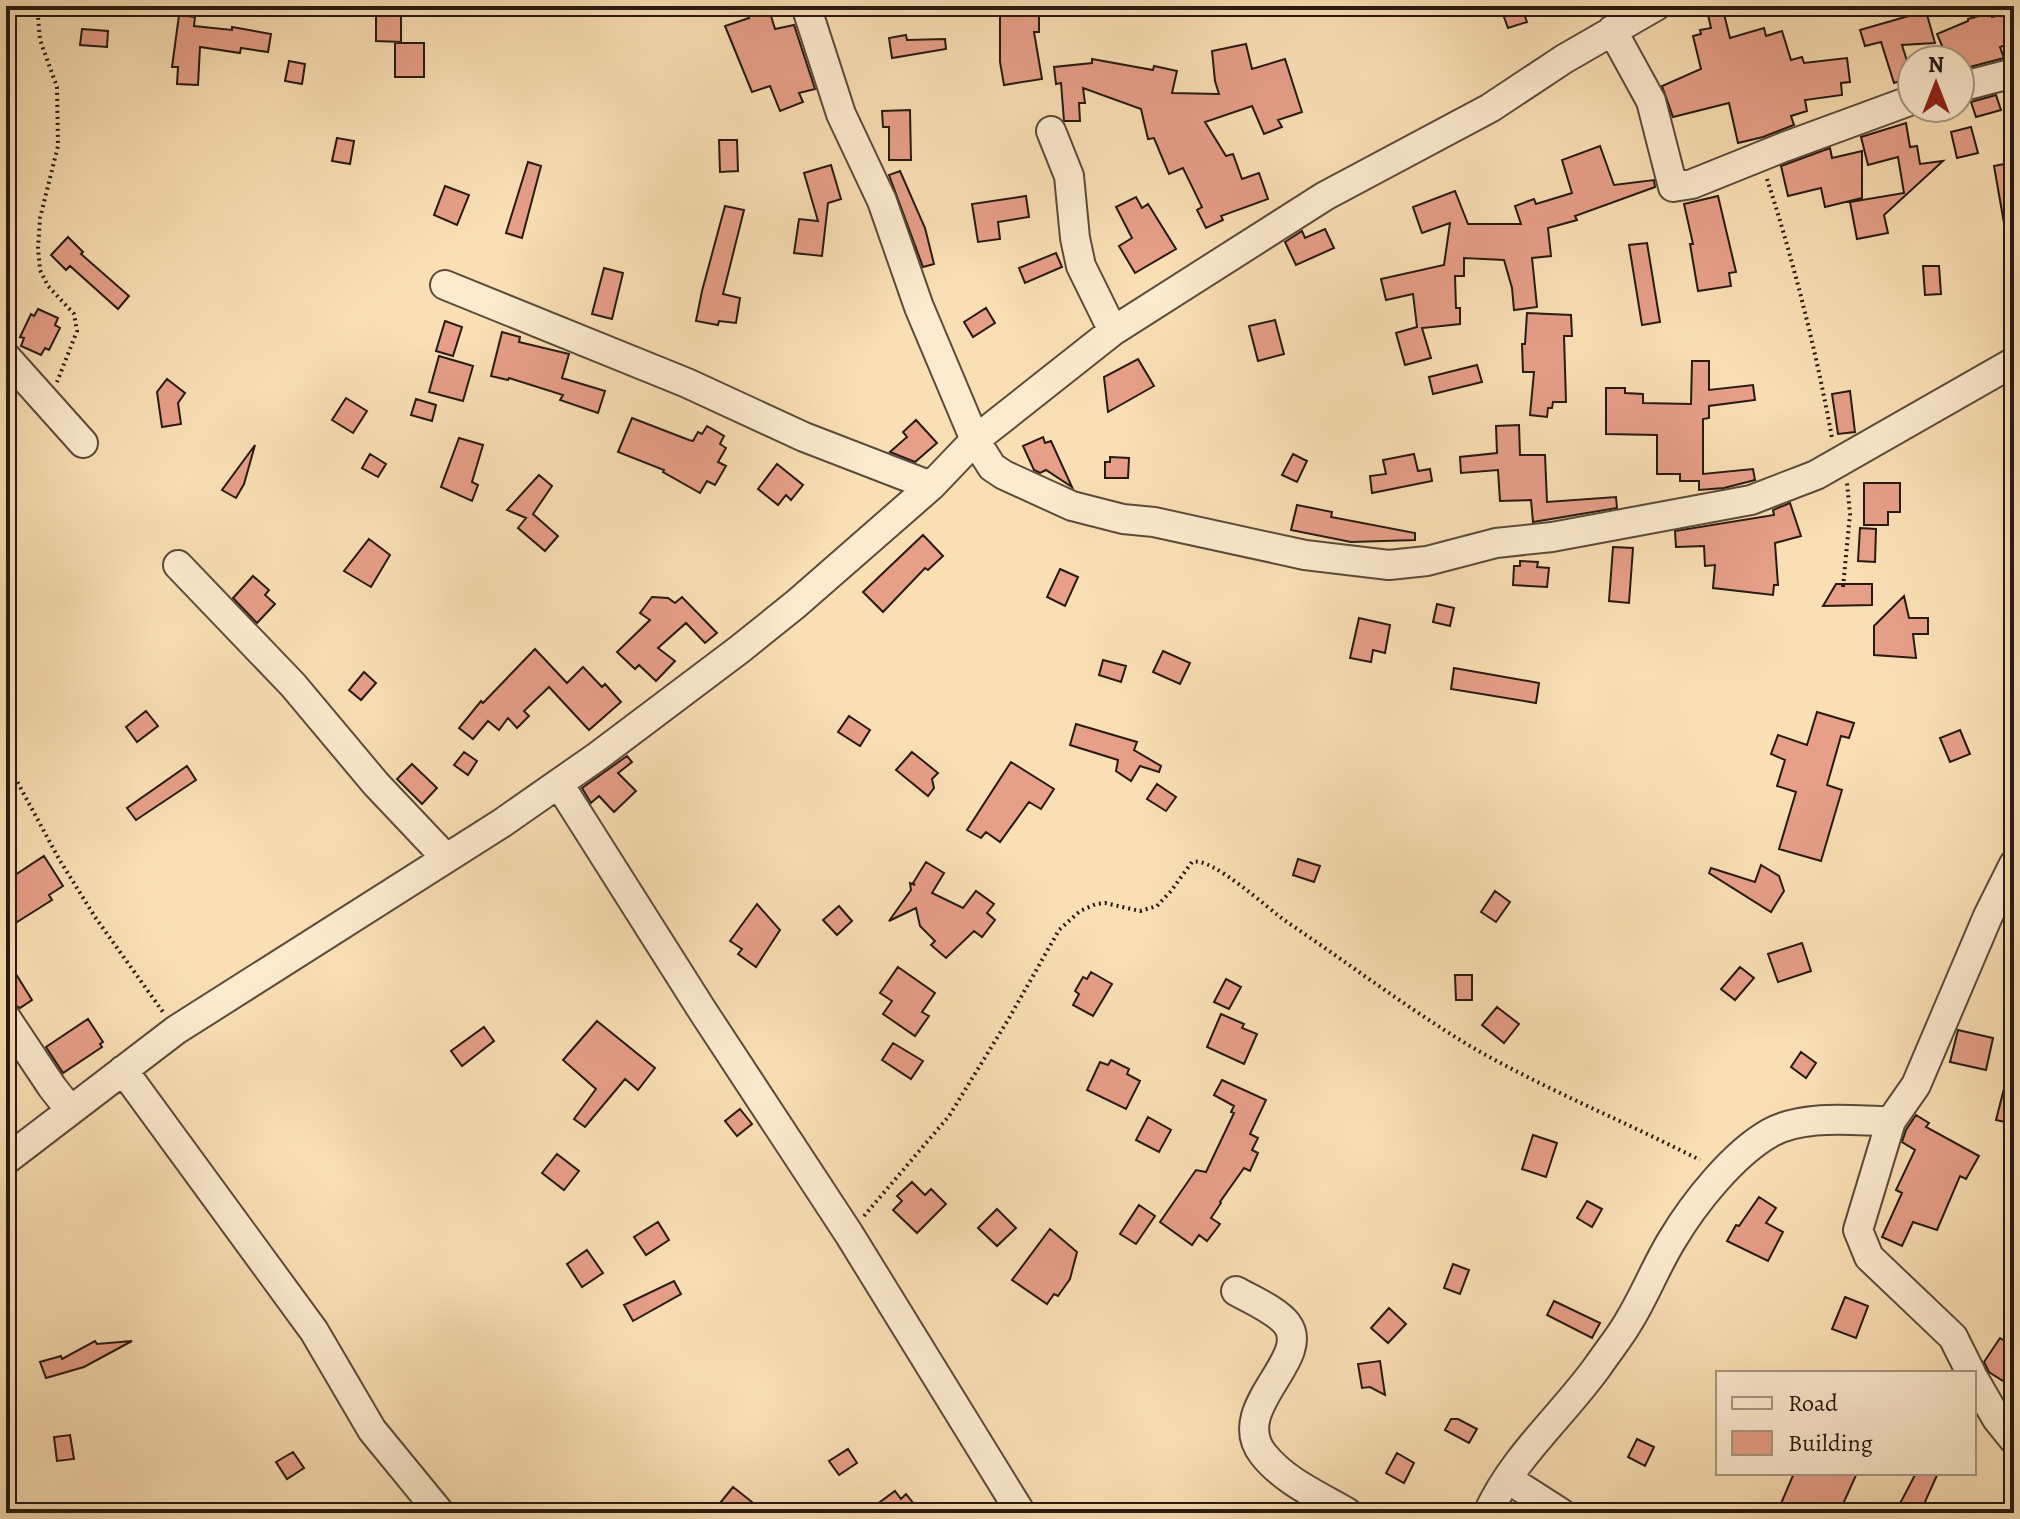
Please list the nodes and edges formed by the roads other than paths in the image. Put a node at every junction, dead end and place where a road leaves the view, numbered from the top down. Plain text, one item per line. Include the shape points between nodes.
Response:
1 (806, 6) edge
2 (1656, 6) edge
3 (1612, 30) junction
4 (2014, 73) edge
5 (1976, 83) edge
6 (1896, 106) edge
7 (1051, 131) dead end
8 (445, 285) dead end
9 (1113, 331) junction
10 (6, 357) edge
11 (2014, 362) edge
12 (975, 440) junction
13 (83, 443) dead end
14 (931, 486) junction
15 (178, 565) dead end
16 (559, 784) junction
17 (446, 858) junction
18 (2014, 864) edge
19 (6, 1018) edge
20 (123, 1070) junction
21 (70, 1110) junction
22 (1891, 1121) junction
23 (6, 1160) edge
24 (1236, 1291) dead end
25 (1970, 1371) edge
26 (1976, 1382) edge
27 (2014, 1440) edge
28 (1508, 1479) junction
29 (440, 1513) edge
30 (1021, 1513) edge
31 (1348, 1513) edge
32 (1488, 1513) edge
33 (1561, 1513) edge

1 - 12 street via 841,114 882,201 924,321
2 - 3 street
3 - 6 street via 1651,101 1673,187
3 - 9 street via 1490,108 1325,196
4 - 5 street
7 - 9 street via 1069,176 1081,266
8 - 14 street
9 - 12 street
10 - 13 street
11 - 12 street via 1816,475 1751,500 1389,565 1305,555 1072,506 992,467
12 - 14 street
14 - 16 street via 740,649
15 - 17 street
16 - 17 street
16 - 30 street via 849,1234
17 - 20 street via 176,1030
18 - 22 street via 1916,1085
19 - 21 street
20 - 21 street
20 - 29 street via 314,1331 372,1430
21 - 23 street
22 - 25 street via 1860,1218 1860,1239 1869,1257 1953,1337
22 - 28 street via 1785,1126 1769,1133 1724,1172 1672,1239 1603,1358
24 - 31 street via 1279,1317 1292,1337 1256,1414 1257,1444 1291,1479
26 - 27 street
28 - 32 street
28 - 33 street

